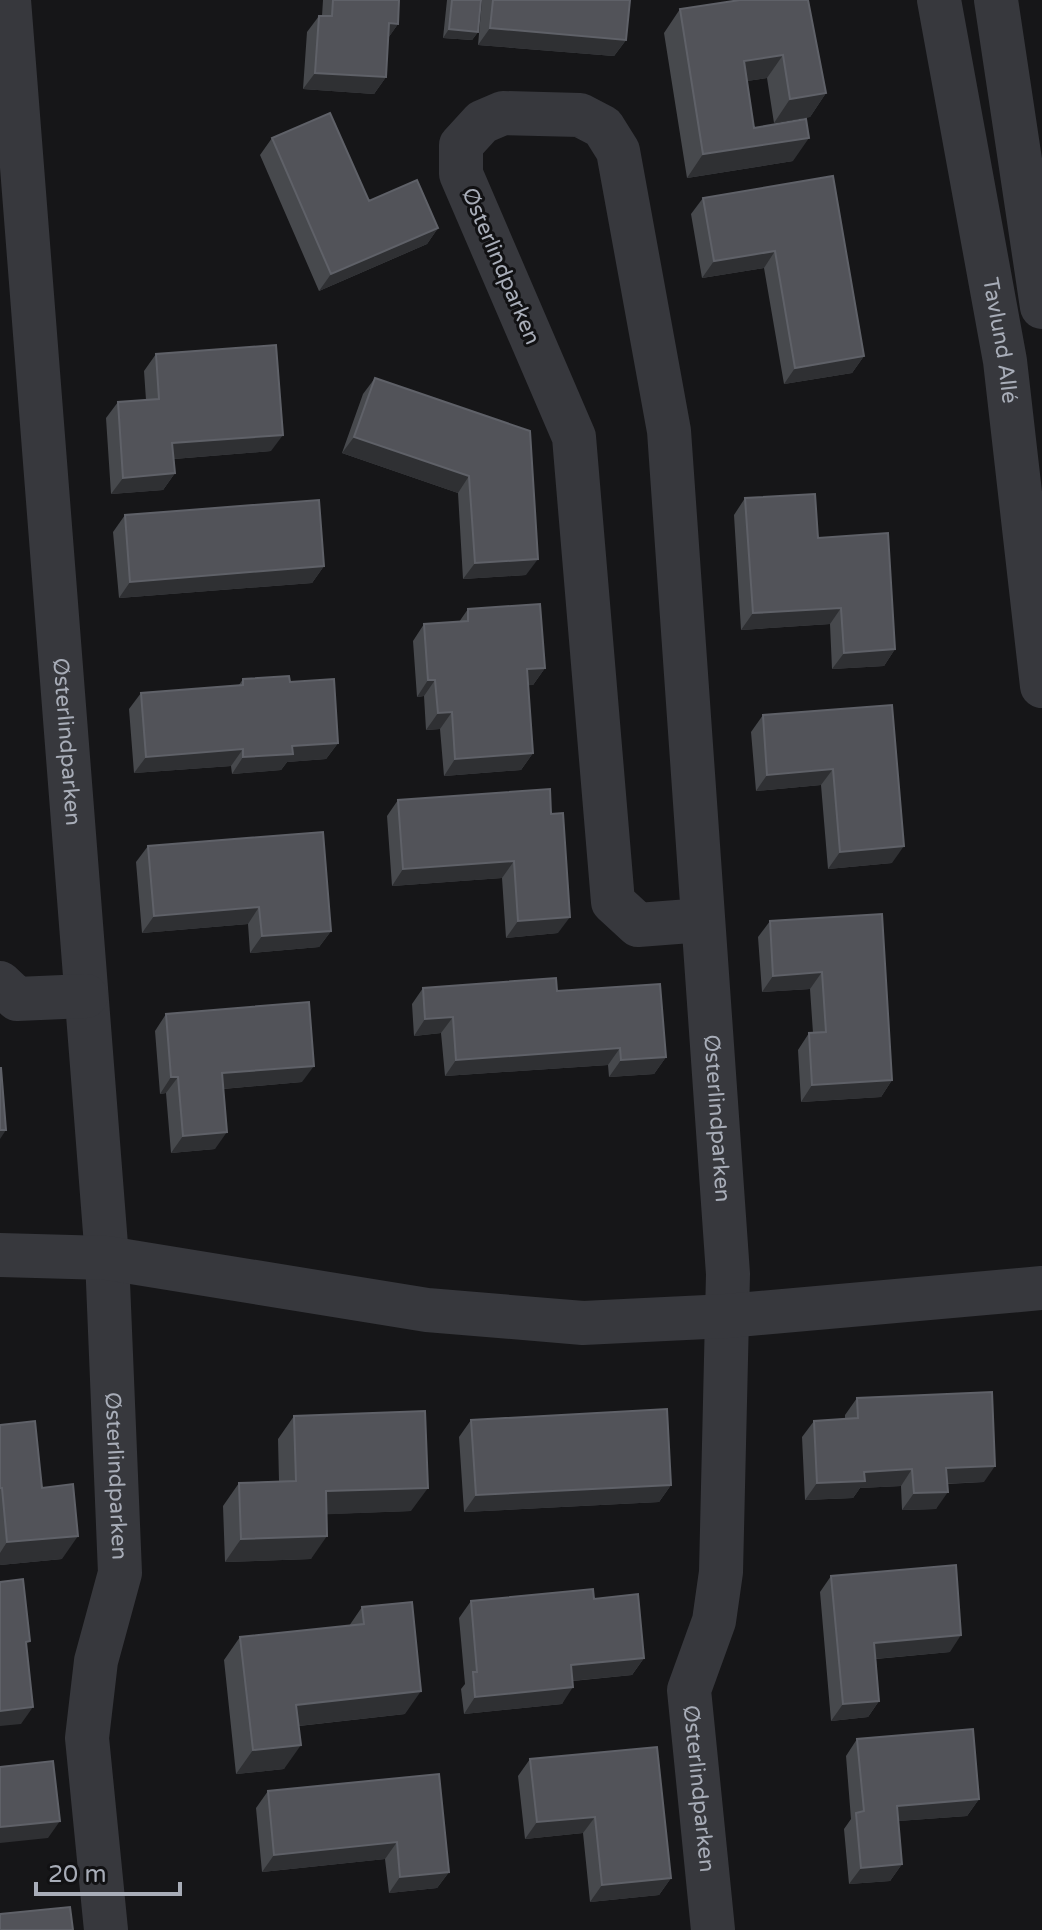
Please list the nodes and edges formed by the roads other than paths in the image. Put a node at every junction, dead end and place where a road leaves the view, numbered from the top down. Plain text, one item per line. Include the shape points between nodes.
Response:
1 (9, 0) edge
2 (939, 0) edge
3 (996, 0) edge
4 (1042, 307) edge
5 (18, 346) edge
6 (1041, 667) edge
7 (703, 920) junction
8 (0, 983) edge
9 (86, 996) junction
10 (0, 1255) edge
11 (107, 1258) junction
12 (1042, 1288) edge
13 (727, 1316) junction
14 (106, 1930) edge
15 (713, 1930) edge

1 - 5 street, Østerlindparken
2 - 6 street, Tavlund Allé via 1005,361
3 - 4 street
5 - 9 street, Østerlindparken
7 - 7 street, Østerlindparken via 669,431 618,151 603,127 580,115 503,113 482,122 461,145 461,174 574,437 613,902 638,925
7 - 13 street, Østerlindparken
8 - 9 street via 17,999
9 - 11 street, Østerlindparken
10 - 11 street
11 - 13 street via 427,1310 583,1323
11 - 14 street, Østerlindparken via 120,1573 96,1661 87,1738
12 - 13 street
13 - 15 street, Østerlindparken via 721,1572 714,1621 689,1690

